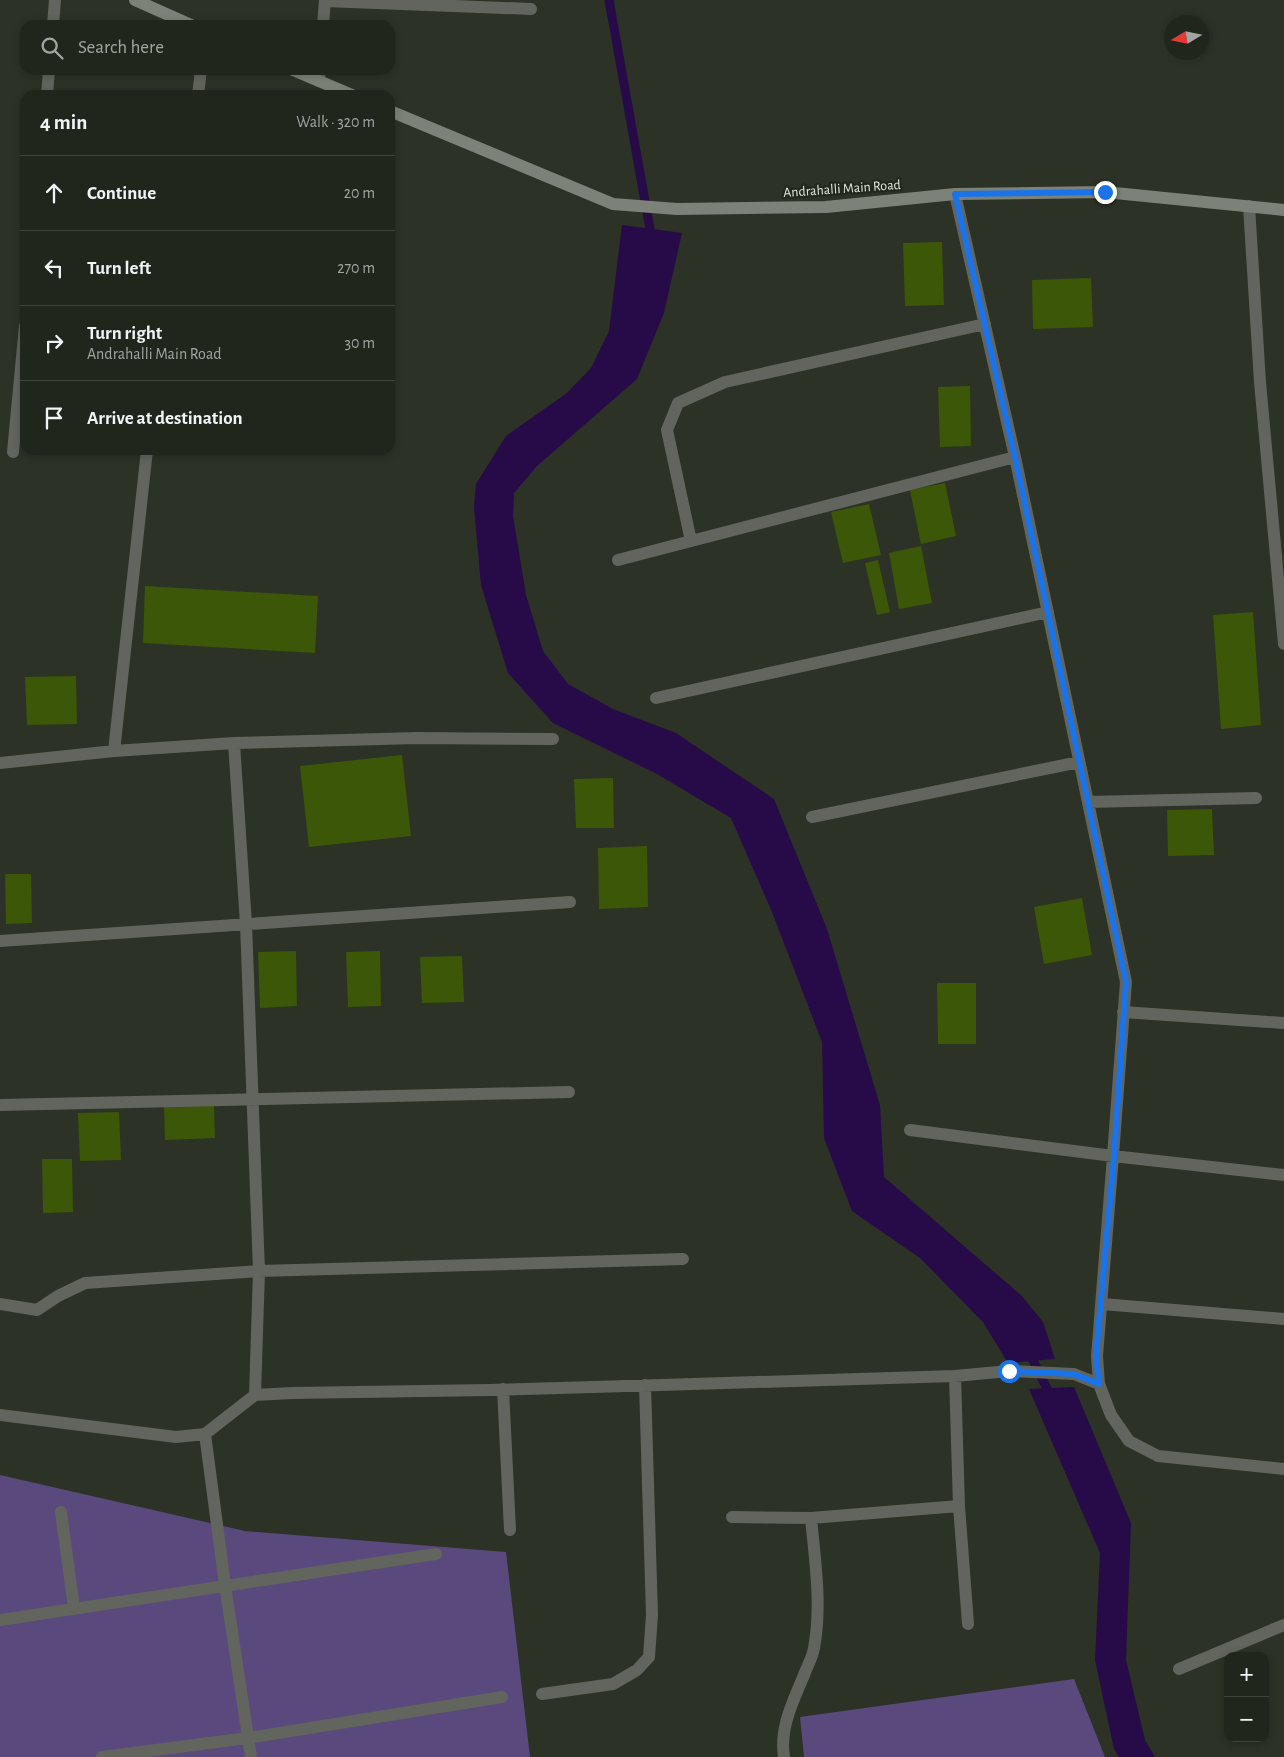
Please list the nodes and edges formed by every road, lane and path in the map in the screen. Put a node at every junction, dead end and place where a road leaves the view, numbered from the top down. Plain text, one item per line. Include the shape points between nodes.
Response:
1 (55, 0) edge
2 (135, 0) edge
3 (325, 1) edge
4 (531, 9) dead end
5 (53, 20) edge
6 (180, 20) edge
7 (323, 20) edge
8 (48, 75) edge
9 (200, 75) edge
10 (320, 76) edge
11 (47, 90) edge
12 (199, 90) edge
13 (344, 90) edge
14 (395, 113) edge
15 (955, 194) junction
16 (1250, 206) junction
17 (1284, 210) edge
18 (985, 324) junction
19 (20, 378) edge
20 (13, 452) dead end
21 (146, 455) edge
22 (1015, 457) junction
23 (691, 541) junction
24 (618, 560) dead end
25 (1280, 576) edge
26 (1048, 612) junction
27 (1284, 644) edge
28 (656, 698) dead end
29 (553, 739) dead end
30 (234, 743) junction
31 (114, 751) junction
32 (1079, 762) junction
33 (0, 763) edge
34 (1256, 798) dead end
35 (1088, 802) junction
36 (812, 817) dead end
37 (570, 902) dead end
38 (246, 924) junction
39 (0, 942) edge
40 (1123, 1012) junction
41 (1284, 1023) edge
42 (569, 1092) dead end
43 (252, 1099) junction
44 (0, 1105) edge
45 (910, 1130) dead end
46 (1114, 1156) junction
47 (1284, 1175) edge
48 (683, 1259) dead end
49 (259, 1271) junction
50 (0, 1304) edge
51 (1102, 1304) junction
52 (1284, 1320) edge
53 (955, 1376) junction
54 (1099, 1384) junction
55 (644, 1385) junction
56 (503, 1389) junction
57 (255, 1395) junction
58 (0, 1415) edge
59 (205, 1434) junction
60 (1284, 1469) edge
61 (959, 1506) junction
62 (61, 1512) dead end
63 (732, 1517) dead end
64 (811, 1518) junction
65 (510, 1530) dead end
66 (436, 1554) dead end
67 (225, 1585) junction
68 (74, 1608) junction
69 (0, 1620) edge
70 (968, 1624) dead end
71 (1284, 1626) edge
72 (1179, 1668) dead end
73 (542, 1694) dead end
74 (502, 1697) dead end
75 (248, 1738) junction
76 (102, 1757) edge
77 (251, 1757) edge
78 (784, 1757) edge

1 - 5 street
2 - 6 main road
3 - 4 street
3 - 7 street
8 - 11 street
9 - 12 street
10 - 13 main road
14 - 15 main road, Andrahalli Main Road via 613,204 677,209 826,207
15 - 16 main road, Andrahalli Main Road via 1105,192
15 - 18 street
16 - 17 main road, Andrahalli Main Road
16 - 25 street via 1260,382
18 - 22 street
18 - 23 street via 725,382 678,403 667,430
19 - 20 street
21 - 31 street
22 - 23 street
22 - 26 street
23 - 24 street
25 - 27 street
26 - 28 street
26 - 32 street
29 - 30 street via 417,738
30 - 31 street
30 - 38 street
31 - 33 street
32 - 35 street
32 - 36 street
34 - 35 street
35 - 40 street via 1126,982
37 - 38 street
38 - 39 street
38 - 43 street
40 - 41 street
40 - 46 street
42 - 43 street
43 - 44 street
43 - 49 street
45 - 46 street
46 - 47 street
46 - 51 street
48 - 49 street
49 - 50 street via 85,1283 36,1310
49 - 57 street
51 - 52 street
51 - 54 street via 1096,1356
53 - 54 street via 1009,1371 1074,1374
53 - 55 street
53 - 61 street
54 - 60 street via 1112,1415 1129,1441 1158,1456
55 - 56 street
55 - 73 street via 652,1615 649,1657 637,1670 613,1684
56 - 57 street
56 - 65 street
57 - 59 street
58 - 59 street via 176,1437
59 - 67 street
61 - 64 street
61 - 70 street
62 - 68 street
63 - 64 street
64 - 78 street via 818,1604 814,1650 785,1721
66 - 67 street
67 - 68 street
67 - 75 street
68 - 69 street
71 - 72 street
74 - 75 street
75 - 76 street
75 - 77 street

